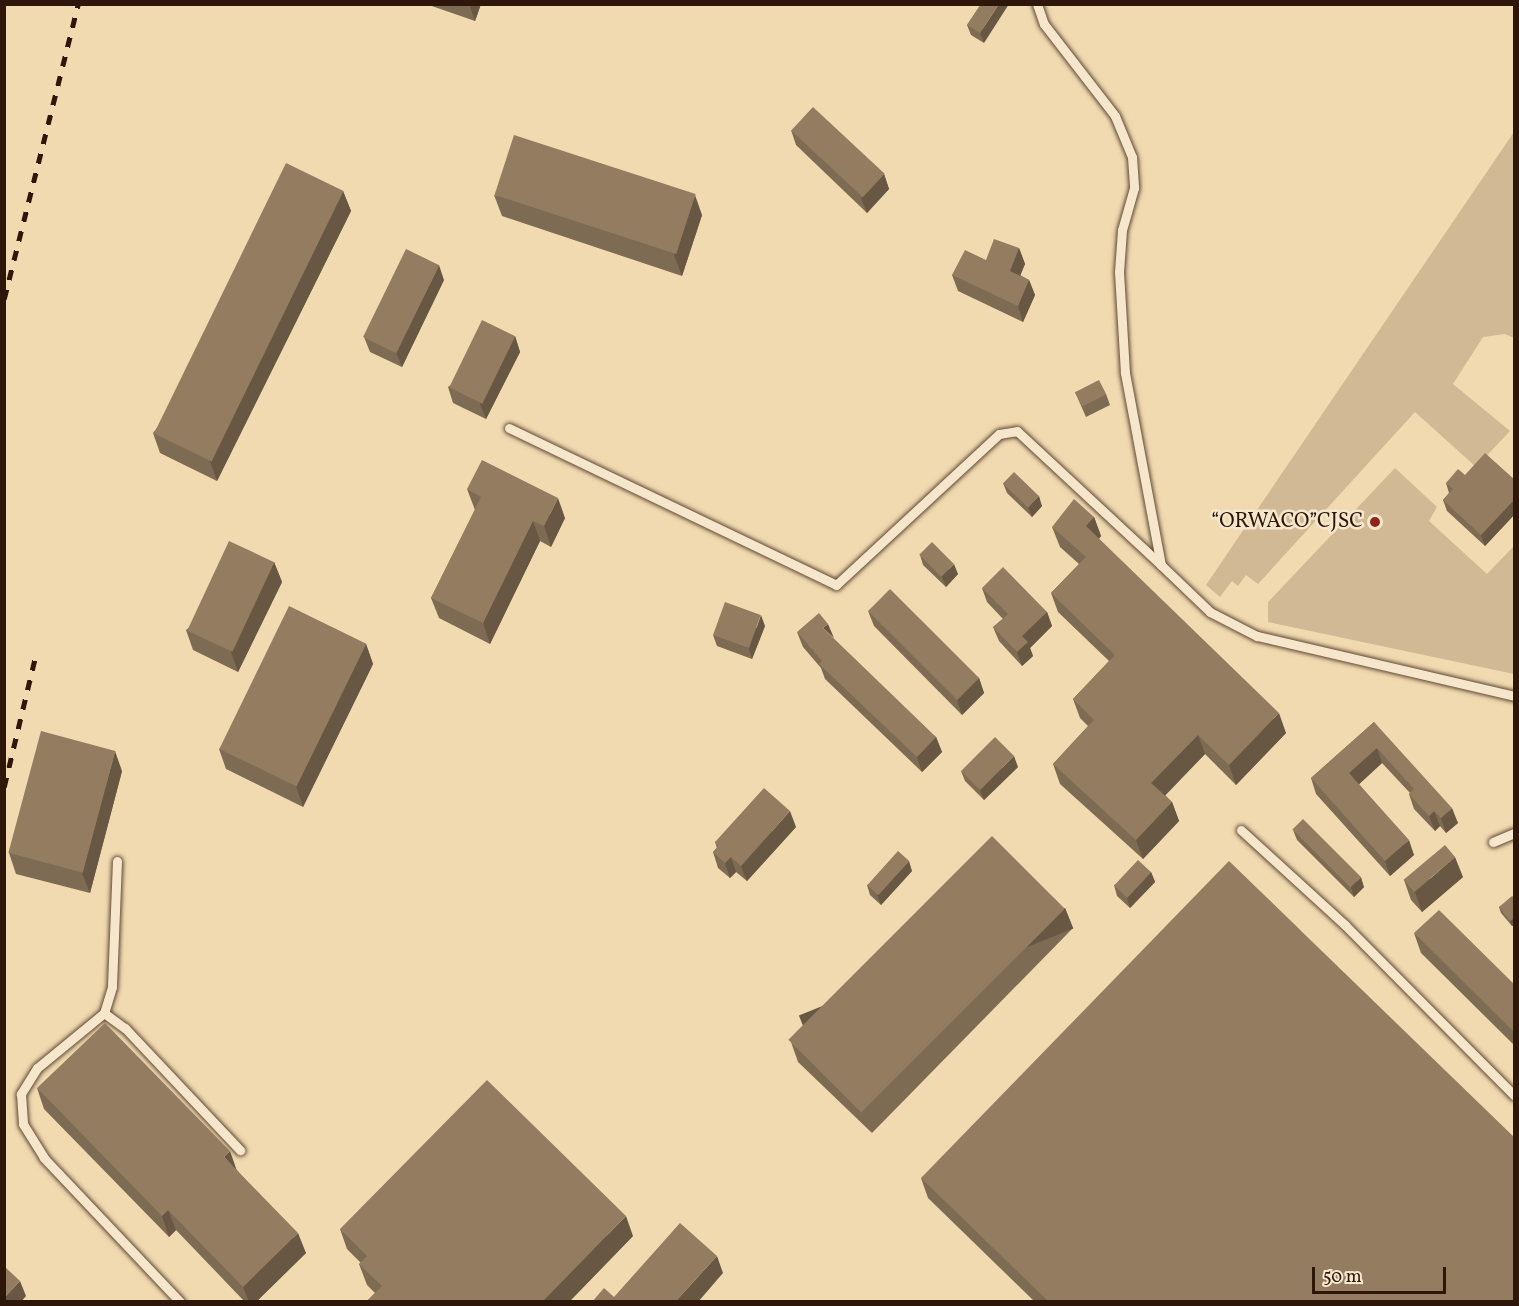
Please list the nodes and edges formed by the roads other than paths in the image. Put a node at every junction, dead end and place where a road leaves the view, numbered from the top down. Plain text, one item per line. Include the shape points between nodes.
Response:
1 (1037, 4) edge
2 (509, 429) dead end
3 (1161, 565) junction
4 (1515, 696) edge
5 (1241, 830) dead end
6 (1515, 833) edge
7 (1493, 842) dead end
8 (117, 861) dead end
9 (104, 1013) junction
10 (1515, 1095) edge
11 (240, 1150) dead end
12 (180, 1302) edge

1 - 3 lane via 1044,24 1116,116 1132,157 1134,188 1122,230 1119,272 1125,373
2 - 3 lane via 836,585 999,434 1017,431
3 - 4 lane via 1209,612 1257,636
5 - 10 lane via 1345,925
6 - 7 lane
8 - 9 lane via 112,987
9 - 11 lane via 125,1028
9 - 12 lane via 37,1068 21,1094 23,1124 44,1158

